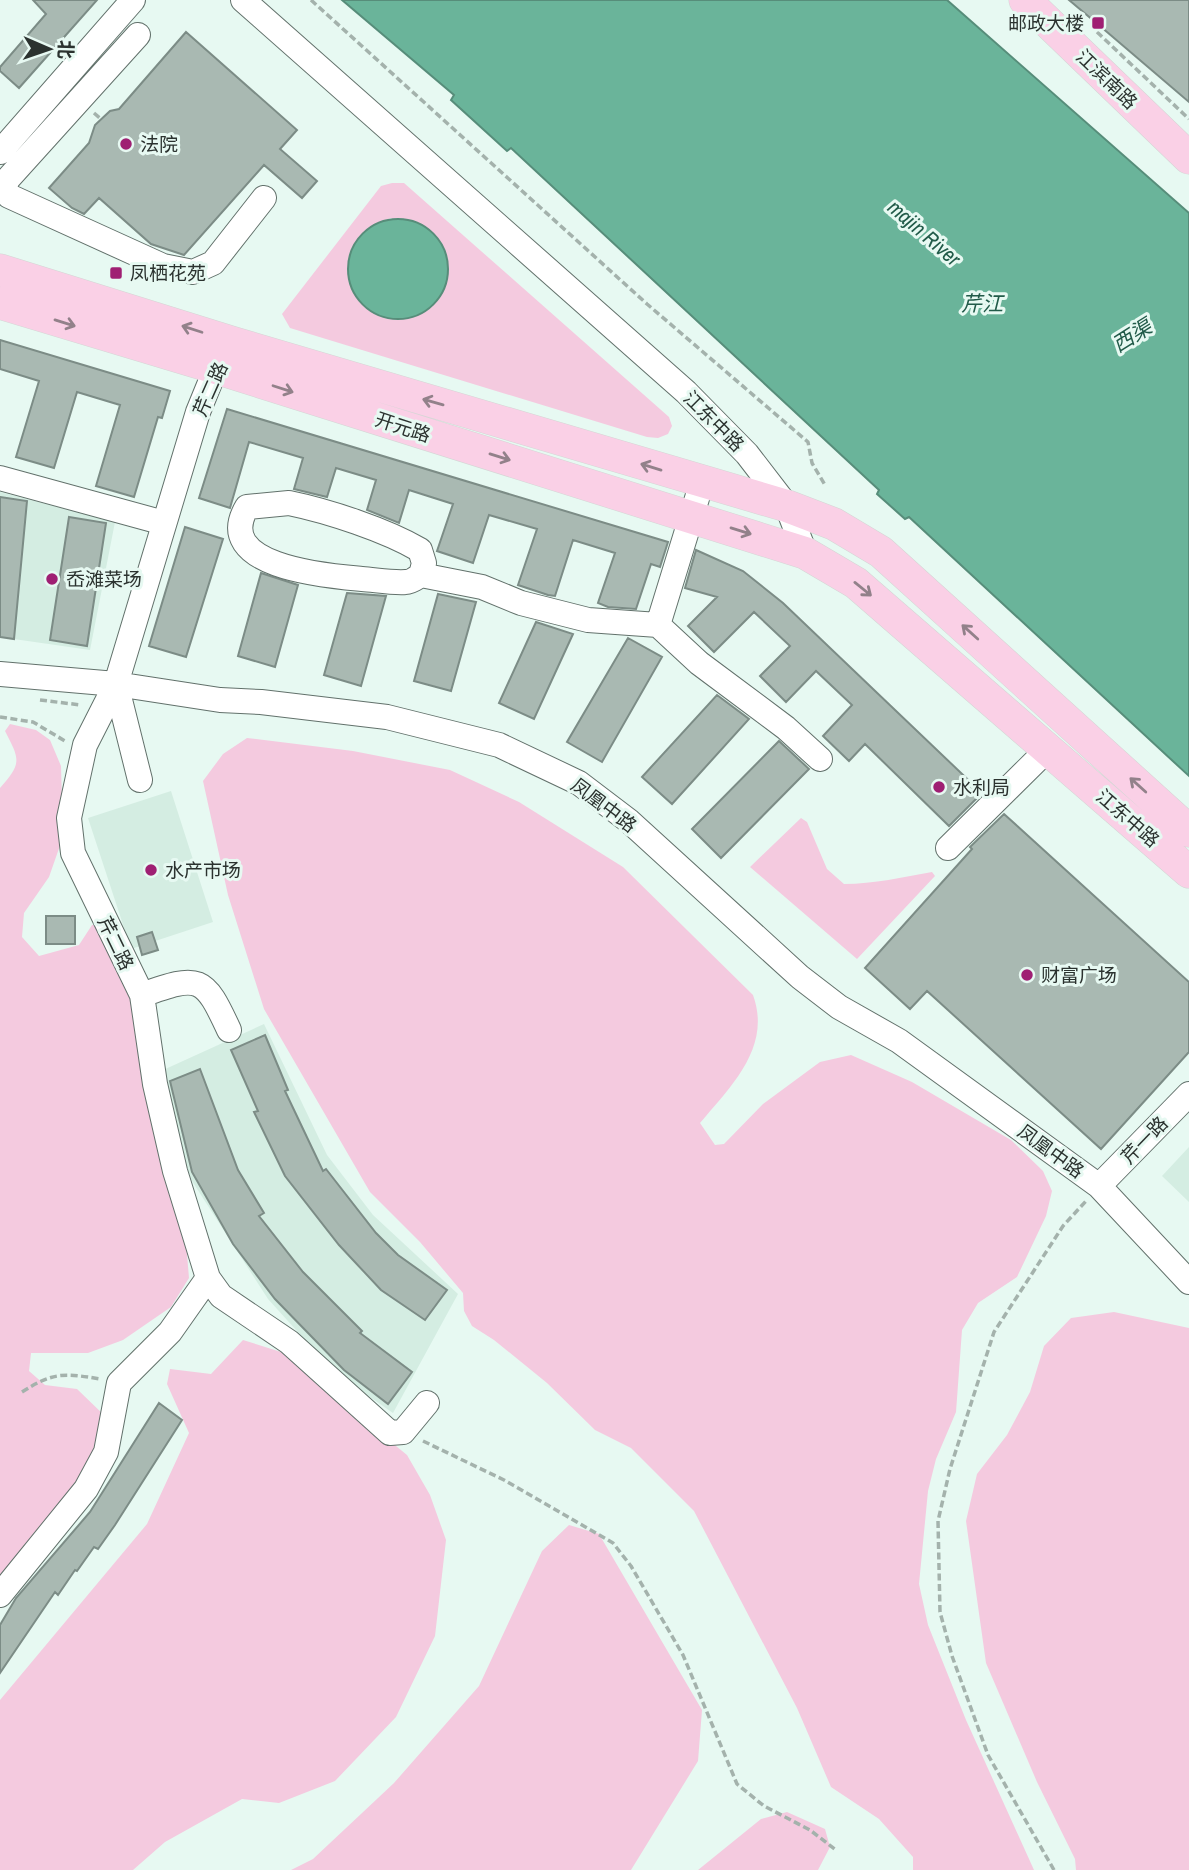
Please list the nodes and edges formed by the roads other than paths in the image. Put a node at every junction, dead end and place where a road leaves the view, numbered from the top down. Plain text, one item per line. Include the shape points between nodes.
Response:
1 (133, 0) edge
2 (243, 0) edge
3 (1025, 0) edge
4 (138, 35) dead end
5 (61, 82) junction
6 (80, 99) junction
7 (1185, 138) edge
8 (0, 152) edge
9 (264, 198) dead end
10 (0, 270) edge
11 (0, 303) edge
12 (225, 355) junction
13 (0, 478) edge
14 (702, 482) junction
15 (788, 506) junction
16 (691, 516) junction
17 (164, 523) junction
18 (805, 553) junction
19 (421, 575) junction
20 (658, 625) junction
21 (0, 674) edge
22 (116, 684) junction
23 (1049, 748) junction
24 (820, 759) dead end
25 (140, 780) dead end
26 (1189, 831) edge
27 (948, 848) dead end
28 (1189, 872) edge
29 (142, 995) junction
30 (229, 1030) dead end
31 (1189, 1094) edge
32 (1099, 1186) junction
33 (208, 1278) junction
34 (1189, 1282) edge
35 (427, 1403) dead end
36 (0, 1595) edge

1 - 5 street
2 - 15 street, 江东中路 via 686,392 747,454
3 - 7 main road, 江滨南路
4 - 6 street
5 - 6 street
5 - 8 street
6 - 9 street via 6,180 9,195 163,266 193,272 213,263
12 -> 10 main road, 开元路
11 -> 12 main road, 开元路
14 -> 12 main road, 开元路
12 -> 16 main road, 开元路
12 - 17 street, 芹二路 via 198,412
13 - 17 street
14 - 15 main road, 开元路
14 - 16 street
15 - 18 street
26 -> 15 main road, 江东中路 via 881,552 834,524
16 -> 18 main road, 开元路
16 - 20 street
17 - 22 street, 芹二路
18 -> 23 main road, 江东中路 via 856,583
19 - 19 street via 420,550 313,508 259,504 247,507 240,519 247,544 271,563 340,577 408,582
19 - 20 street via 482,587 521,604 588,620
20 - 24 street
21 - 22 street
22 - 25 street
22 - 29 street, 芹二路 via 85,745 69,818 73,853
22 - 32 street, 凤凰中路 via 220,701 257,712 380,727 473,748 520,765 565,788 662,851 800,977 899,1041
23 - 27 street
23 - 28 main road, 江东中路
29 - 30 street via 181,983 205,986
29 - 33 street, 芹二路 via 155,1084 175,1171
31 - 32 street, 芹一路
32 - 34 street, 凤凰中路
33 - 35 street, 芹二路 via 221,1296 289,1342 390,1433 398,1434
33 - 36 street via 170,1332 119,1383 106,1452 86,1489

